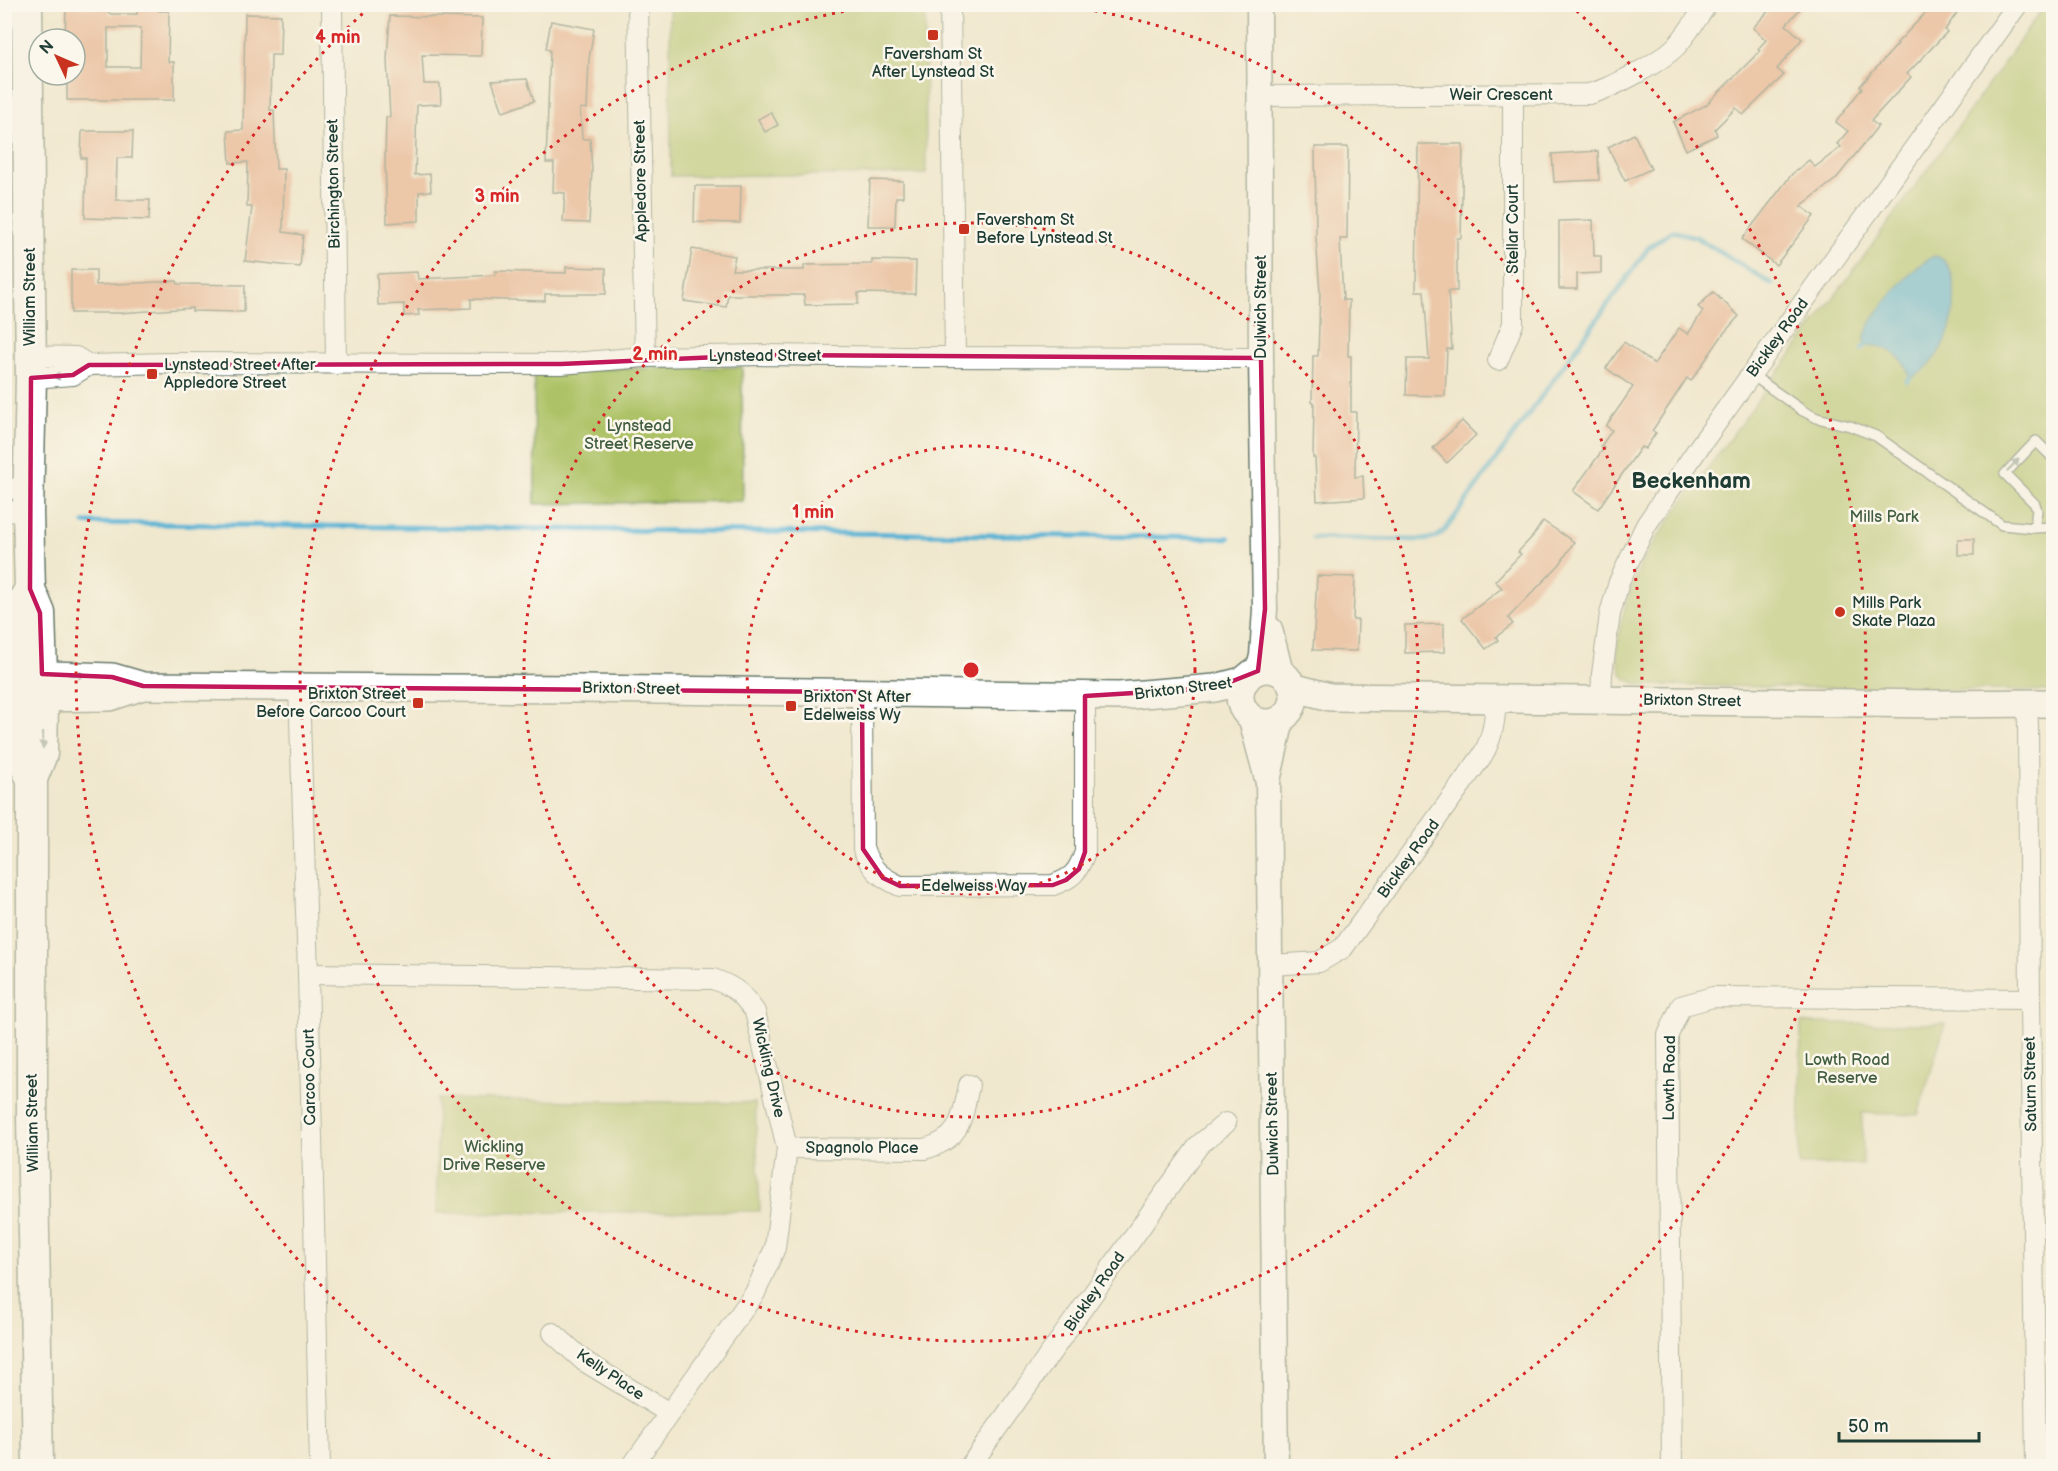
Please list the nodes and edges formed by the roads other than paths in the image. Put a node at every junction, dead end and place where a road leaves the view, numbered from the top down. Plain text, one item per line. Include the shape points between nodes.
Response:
1 (27, 4) edge
2 (332, 4) edge
3 (638, 4) edge
4 (950, 4) edge
5 (1259, 4) edge
6 (1707, 4) edge
7 (2018, 4) edge
8 (1513, 95) junction
9 (1260, 96) junction
10 (645, 357) junction
11 (955, 357) junction
12 (1261, 358) junction
13 (1498, 360) dead end
14 (336, 364) junction
15 (31, 367) junction
16 (1752, 375) junction
17 (2054, 459) edge
18 (16, 500) edge
19 (2054, 527) edge
20 (2034, 528) junction
21 (31, 686) junction
22 (298, 687) junction
23 (1275, 690) junction
24 (862, 692) junction
25 (1085, 696) junction
26 (1119, 696) junction
27 (1496, 698) junction
28 (1601, 700) junction
29 (2026, 702) junction
30 (2054, 703) edge
31 (1247, 713) junction
32 (1268, 781) junction
33 (1271, 965) junction
34 (308, 974) junction
35 (2030, 999) junction
36 (969, 1085) dead end
37 (1226, 1124) dead end
38 (787, 1148) junction
39 (553, 1334) dead end
40 (669, 1413) junction
41 (38, 1467) edge
42 (320, 1467) edge
43 (632, 1467) edge
44 (970, 1467) edge
45 (1276, 1467) edge
46 (1672, 1467) edge
47 (2036, 1467) edge

1 - 15 main road, William Street
2 - 14 street, Birchington Street
3 - 10 street, Appledore Street
4 - 11 street
5 - 9 street, Dulwich Street
6 - 8 street, Weir Crescent via 1666,55 1604,90 1589,94
7 - 16 street, Bickley Road
8 - 9 street, Weir Crescent
8 - 13 street, Stellar Court via 1513,324
9 - 12 street, Dulwich Street
10 - 11 street, Lynstead Street
10 - 14 street, Lynstead Street via 561,364
11 - 12 street, Lynstead Street
12 - 23 street, Dulwich Street via 1265,609 1262,656
14 - 15 street, Lynstead Street via 88,365 76,357
15 - 18 main road, William Street
16 - 20 lane via 1817,418 1876,436 2002,525
16 - 28 street, Bickley Road via 1647,525 1629,559 1607,630
20 -> 17 lane via 2035,504 2005,474 2036,441
18 - 21 main road, William Street via 30,589 16,612
19 - 20 lane
21 - 22 main road, Brixton Street via 112,676 143,686
21 - 41 main road, William Street via 42,754 32,779
22 - 24 main road, Brixton Street
22 - 34 street, Carcoo Court
23 - 26 main road, Brixton Street via 1215,688
23 - 27 main road, Brixton Street via 1330,698
23 - 31 main road via 1241,693
23 - 31 main road, Brixton Street via 1265,723
23 - 32 street, Dulwich Street
24 - 25 main road, Brixton Street
24 - 25 street, Edelweiss Way via 863,849 870,865 883,878 900,886 1053,885 1079,868 1085,852
25 - 26 main road, Brixton Street
26 - 31 main road, Brixton Street via 1165,704 1217,705
27 - 28 main road, Brixton Street
27 - 33 street, Bickley Road via 1490,742 1482,756 1343,948 1319,962
28 - 29 main road, Brixton Street
29 - 30 main road, Brixton Street
29 - 35 street, Saturn Street
31 - 32 street, Dulwich Street
32 - 33 street, Dulwich Street
33 - 45 street, Dulwich Street
34 - 38 street, Wickling Drive via 713,979 733,986 755,1012
34 - 42 street, Carcoo Court
35 - 46 street, Lowth Road via 1713,997 1681,1006 1668,1035
35 - 47 street, Saturn Street
36 - 38 street, Spagnolo Place via 962,1118 942,1145 924,1149
37 - 44 street, Bickley Road via 1199,1145
38 - 40 street, Wickling Drive via 775,1248 755,1293
39 - 40 street, Kelly Place via 584,1361
40 - 43 street, Wickling Drive

